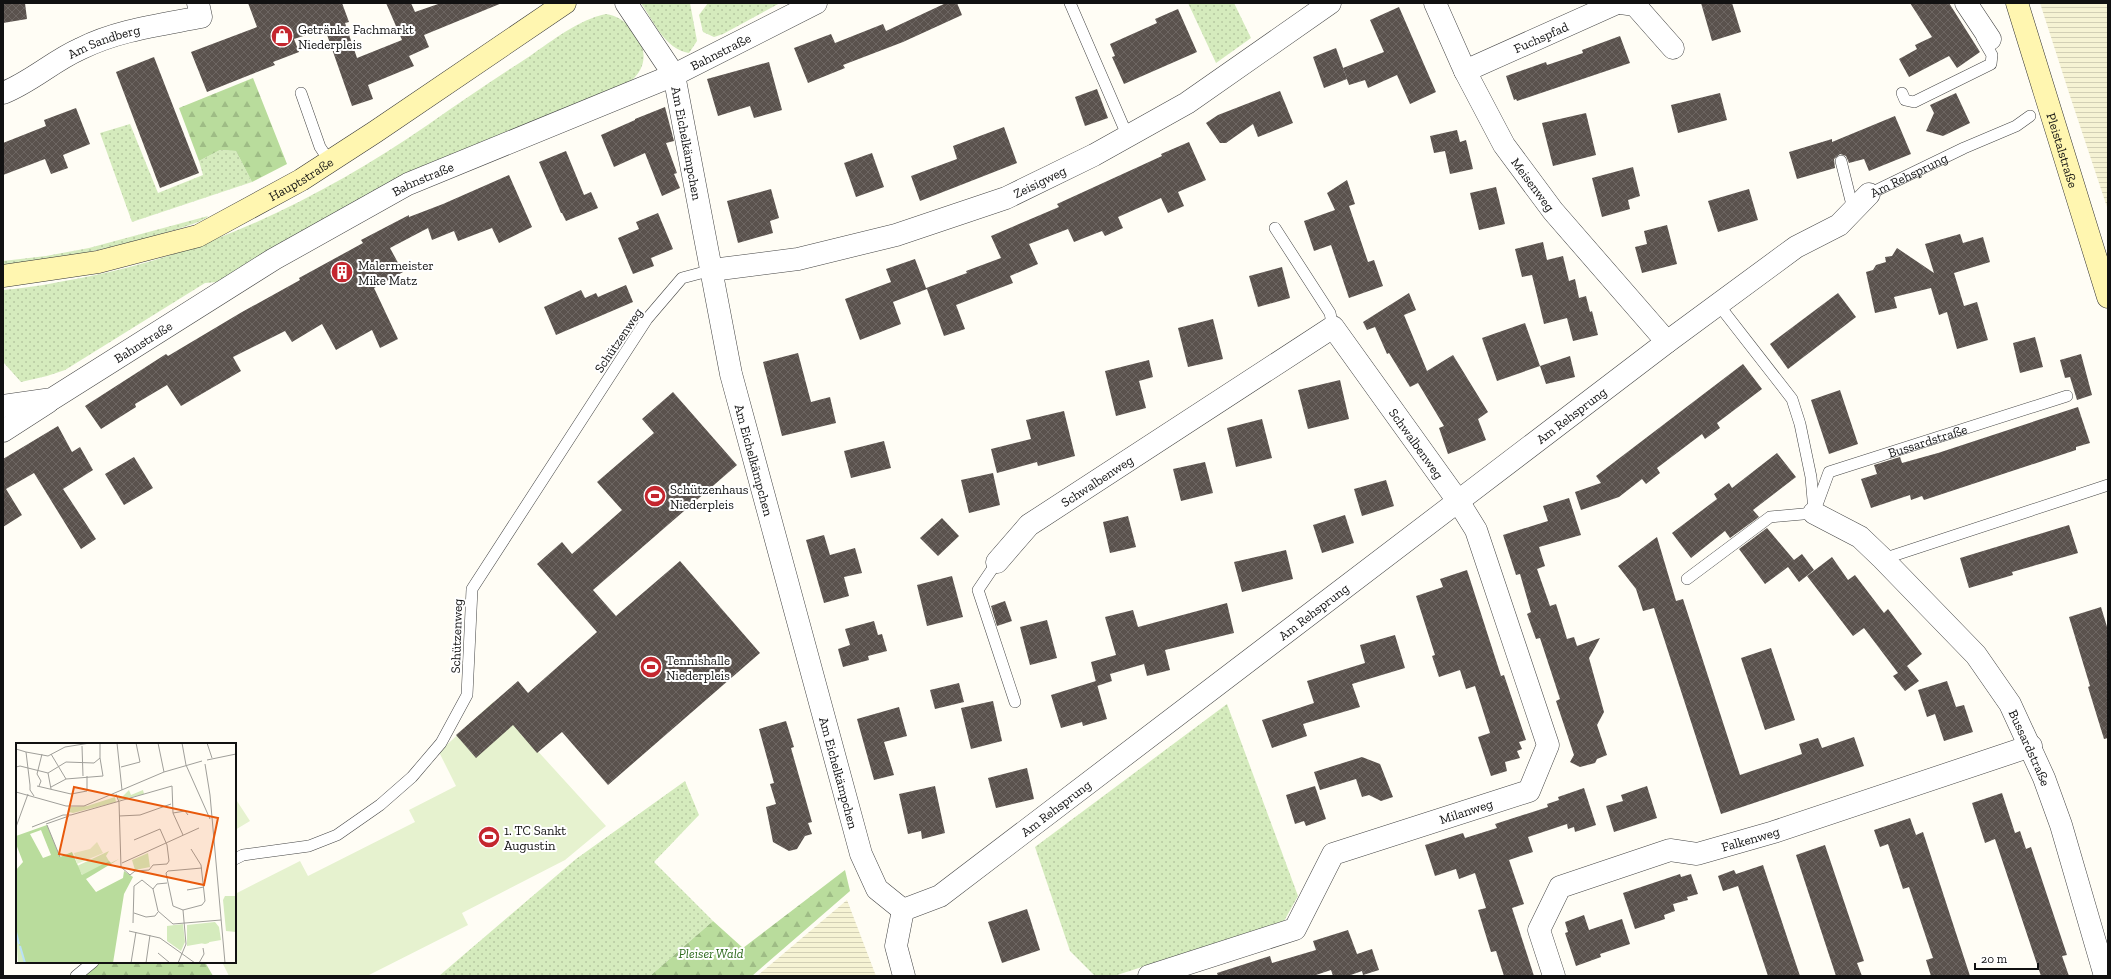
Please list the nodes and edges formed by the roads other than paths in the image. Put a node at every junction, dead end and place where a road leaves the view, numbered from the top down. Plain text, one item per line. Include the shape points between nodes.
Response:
1 (198, 3) edge
2 (626, 3) edge
3 (816, 3) edge
4 (1070, 3) edge
5 (1330, 3) edge
6 (1435, 3) edge
7 (1617, 3) edge
8 (1621, 3) edge
9 (1966, 3) edge
10 (2017, 3) edge
11 (551, 8) edge
12 (1987, 35) joint
13 (1673, 48) dead end
14 (1465, 71) junction
15 (674, 75) junction
16 (3, 93) edge
17 (301, 93) dead end
18 (1902, 93) dead end
19 (2030, 116) dead end
20 (1128, 137) junction
21 (1841, 161) dead end
22 (330, 162) junction
23 (1868, 194) joint
24 (1854, 209) junction
25 (1275, 228) dead end
26 (712, 270) junction
27 (3, 276) edge
28 (2108, 297) edge
29 (1718, 304) junction
30 (1333, 326) junction
31 (1667, 342) junction
32 (2067, 396) dead end
33 (52, 400) junction
34 (3, 406) edge
35 (3, 432) edge
36 (2108, 486) edge
37 (1458, 501) junction
38 (1814, 513) junction
39 (1883, 559) junction
40 (997, 562) joint
41 (1688, 579) dead end
42 (1015, 702) dead end
43 (2031, 746) junction
44 (236, 859) edge
45 (903, 910) junction
46 (92, 963) edge
47 (76, 976) edge
48 (904, 976) edge
49 (1149, 976) edge
50 (1554, 976) edge
51 (2105, 976) edge

1 - 16 street, Am Sandberg via 201,17 122,32 79,49 19,87
2 - 15 street, Am Eichelkämpchen
3 - 15 street, Bahnstraße
4 - 20 lane
5 - 20 street, Zeisigweg via 1187,103
6 - 14 street, Meisenweg
7 - 14 street, Fuchspfad
8 - 13 street via 1635,5
9 - 12 street
10 - 28 main road, Pleistalstraße
11 - 22 main road, Hauptstraße
12 - 18 lane via 1982,38 1992,55 1991,64 1914,102 1905,100
14 - 31 street, Meisenweg via 1504,146 1548,205
15 - 26 street, Am Eichelkämpchen
15 - 33 street, Bahnstraße via 408,184 274,259
17 - 22 lane via 320,148
19 - 23 lane, Am Rehsprung via 2016,126
20 - 26 street, Zeisigweg via 1006,198 904,233 798,259
21 - 24 lane
22 - 27 main road, Hauptstraße via 198,236 98,262
23 - 24 street, Am Rehsprung
24 - 29 street, Am Rehsprung via 1839,225 1796,247
25 - 30 lane, Schwalbenweg via 1330,312
26 - 44 lane, Schützenweg via 682,278 647,319 472,589 468,695 441,743 412,777 380,805 336,835 309,846 244,855
26 - 45 street, Am Eichelkämpchen via 731,374 861,854 877,889
29 - 31 street, Am Rehsprung
29 - 38 lane via 1792,398 1811,477
30 - 37 street, Schwalbenweg
30 - 40 street, Schwalbenweg via 1029,525
31 - 37 street, Am Rehsprung
32 - 38 lane, Bussardstraße via 1829,472
33 - 34 street, Bahnstraße
33 - 35 street, Bahnstraße
36 - 39 lane
37 - 45 street, Am Rehsprung via 940,896
37 - 49 street, Milanweg via 1476,530 1548,745 1529,791 1333,854 1296,929
38 - 39 street, Bussardstraße via 1860,537
38 - 41 lane via 1770,517
39 - 43 street, Bussardstraße via 1976,655 2010,704
40 - 42 lane, Schwalbenweg via 978,590
43 - 50 street, Falkenweg via 1774,832 1697,854 1670,850 1560,887 1539,930
43 - 51 street, Bussardstraße via 2061,825
45 - 48 street via 896,946
46 - 47 lane

